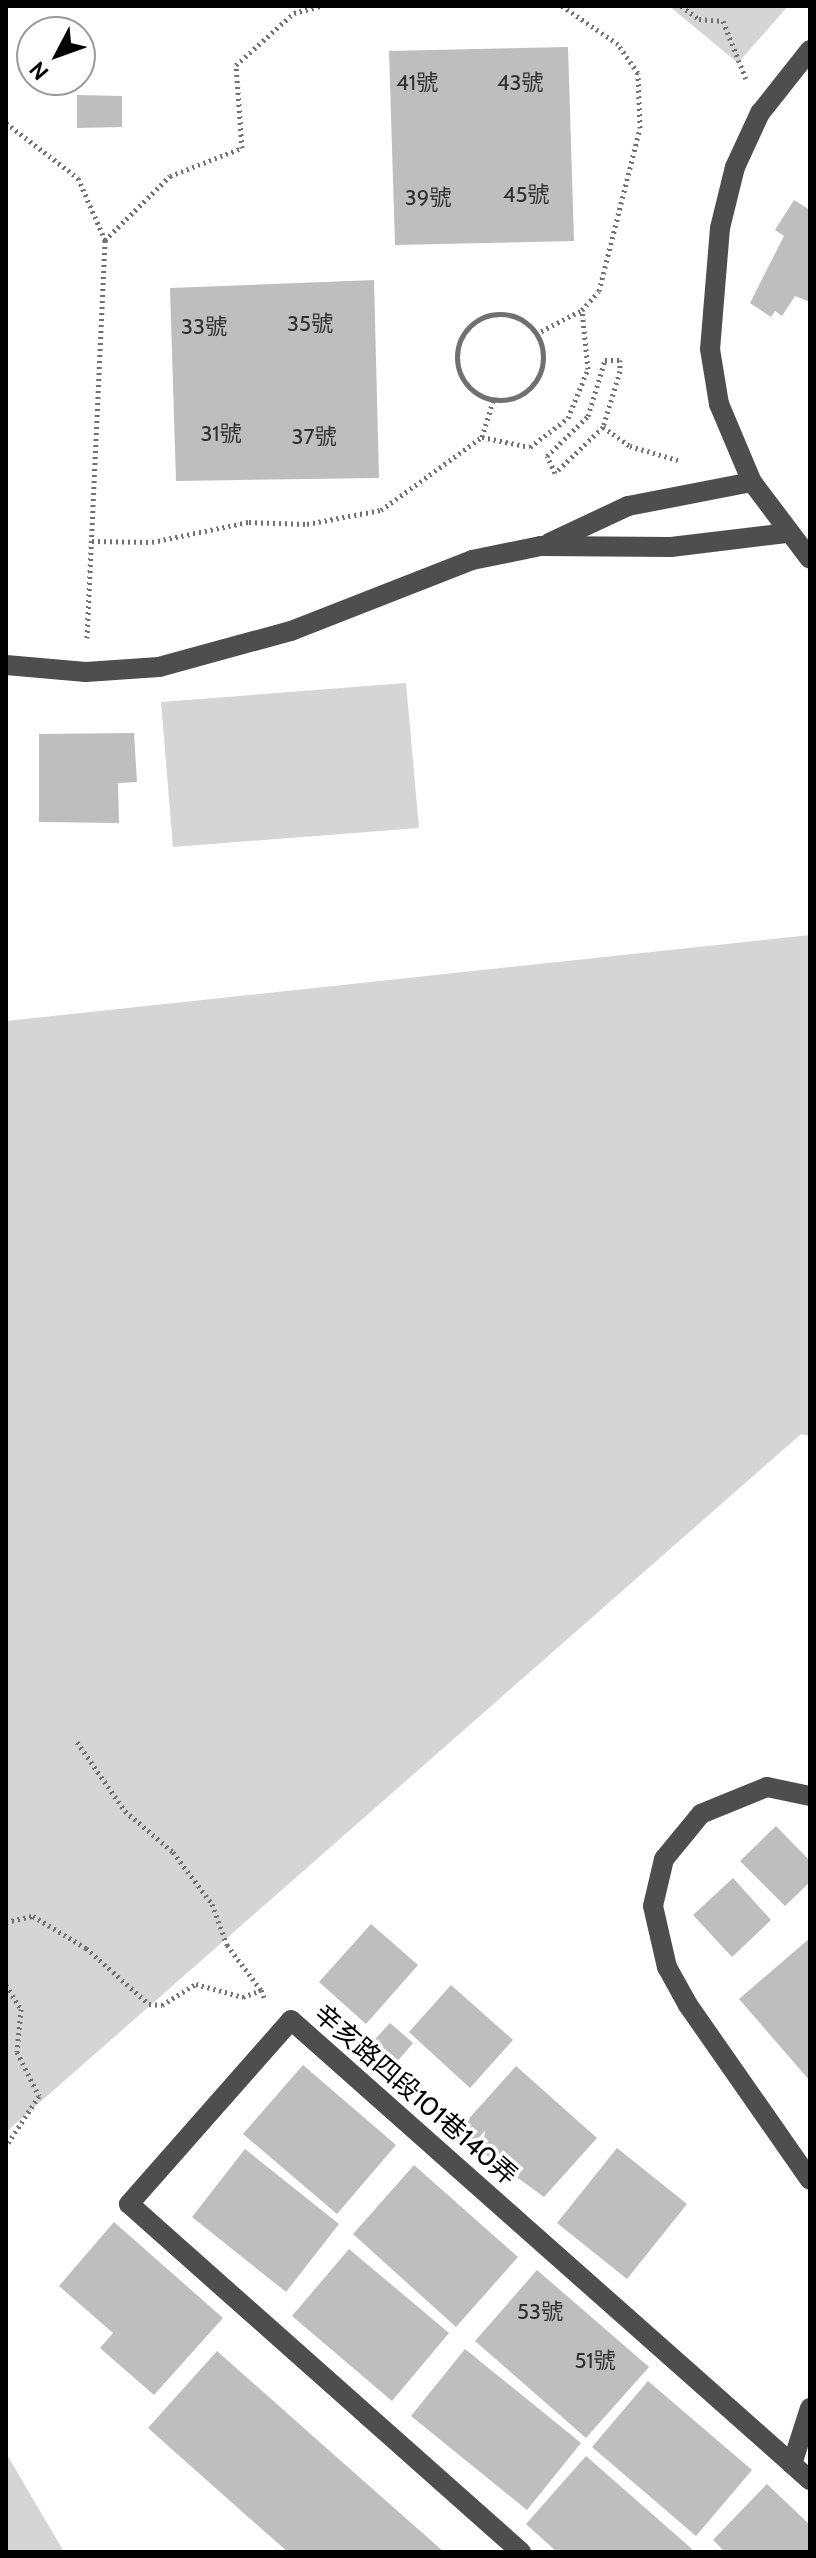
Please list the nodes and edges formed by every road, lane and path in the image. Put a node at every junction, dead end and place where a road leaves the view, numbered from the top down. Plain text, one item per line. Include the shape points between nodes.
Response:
1 (320, 6) edge
2 (562, 6) edge
3 (681, 6) edge
4 (810, 50) edge
5 (760, 113) junction
6 (6, 123) edge
7 (105, 240) junction
8 (582, 310) junction
9 (536, 334) junction
10 (493, 401) junction
11 (576, 407) junction
12 (588, 416) junction
13 (603, 427) junction
14 (482, 437) junction
15 (630, 446) dead end
16 (752, 482) junction
17 (786, 533) junction
18 (92, 541) junction
19 (541, 546) junction
20 (810, 559) edge
21 (6, 665) edge
22 (86, 672) junction
23 (77, 1742) dead end
24 (810, 1796) edge
25 (6, 1922) edge
26 (6, 1985) edge
27 (261, 1990) junction
28 (263, 1997) dead end
29 (6, 2146) edge
30 (810, 2180) edge
31 (810, 2408) edge
32 (792, 2464) junction
33 (810, 2480) edge
34 (521, 2552) edge

1 - 7 path via 294,13 236,65 242,148 170,176
2 - 8 path via 618,44 638,73 642,100 605,277
3 - 5 path via 699,19 723,21
4 - 5 street
5 - 16 street via 720,228 710,349 719,404
6 - 7 path via 78,178
7 - 18 path
8 - 9 path
8 - 11 path via 588,369
9 - 10 path via 543,364 537,380 513,399
9 - 10 path via 497,314 469,326 458,342 462,380
10 - 14 path
11 - 12 path
11 - 14 path via 530,447
12 - 13 path via 547,456 555,473
12 - 13 path via 605,360 620,360
13 - 15 path
14 - 18 path via 402,499 348,520 249,522 152,542
16 - 17 street
16 - 19 street via 628,506
17 - 19 street via 671,547
17 - 20 street
18 - 22 path
19 - 22 street via 472,560 214,655
21 - 22 street
23 - 27 path via 125,1811 173,1852 212,1904 227,1945
24 - 30 street via 767,1787 701,1814 664,1859 653,1906 667,1967 688,2005
25 - 27 path via 33,1916 86,1948 149,2004 162,2005 185,1984 243,1997
26 - 29 path via 21,2009 17,2052 39,2096
27 - 28 path
31 - 32 street
32 - 33 street, 辛亥路四段101巷140弄
32 - 34 street, 辛亥路四段101巷140弄 via 291,2020 129,2204

